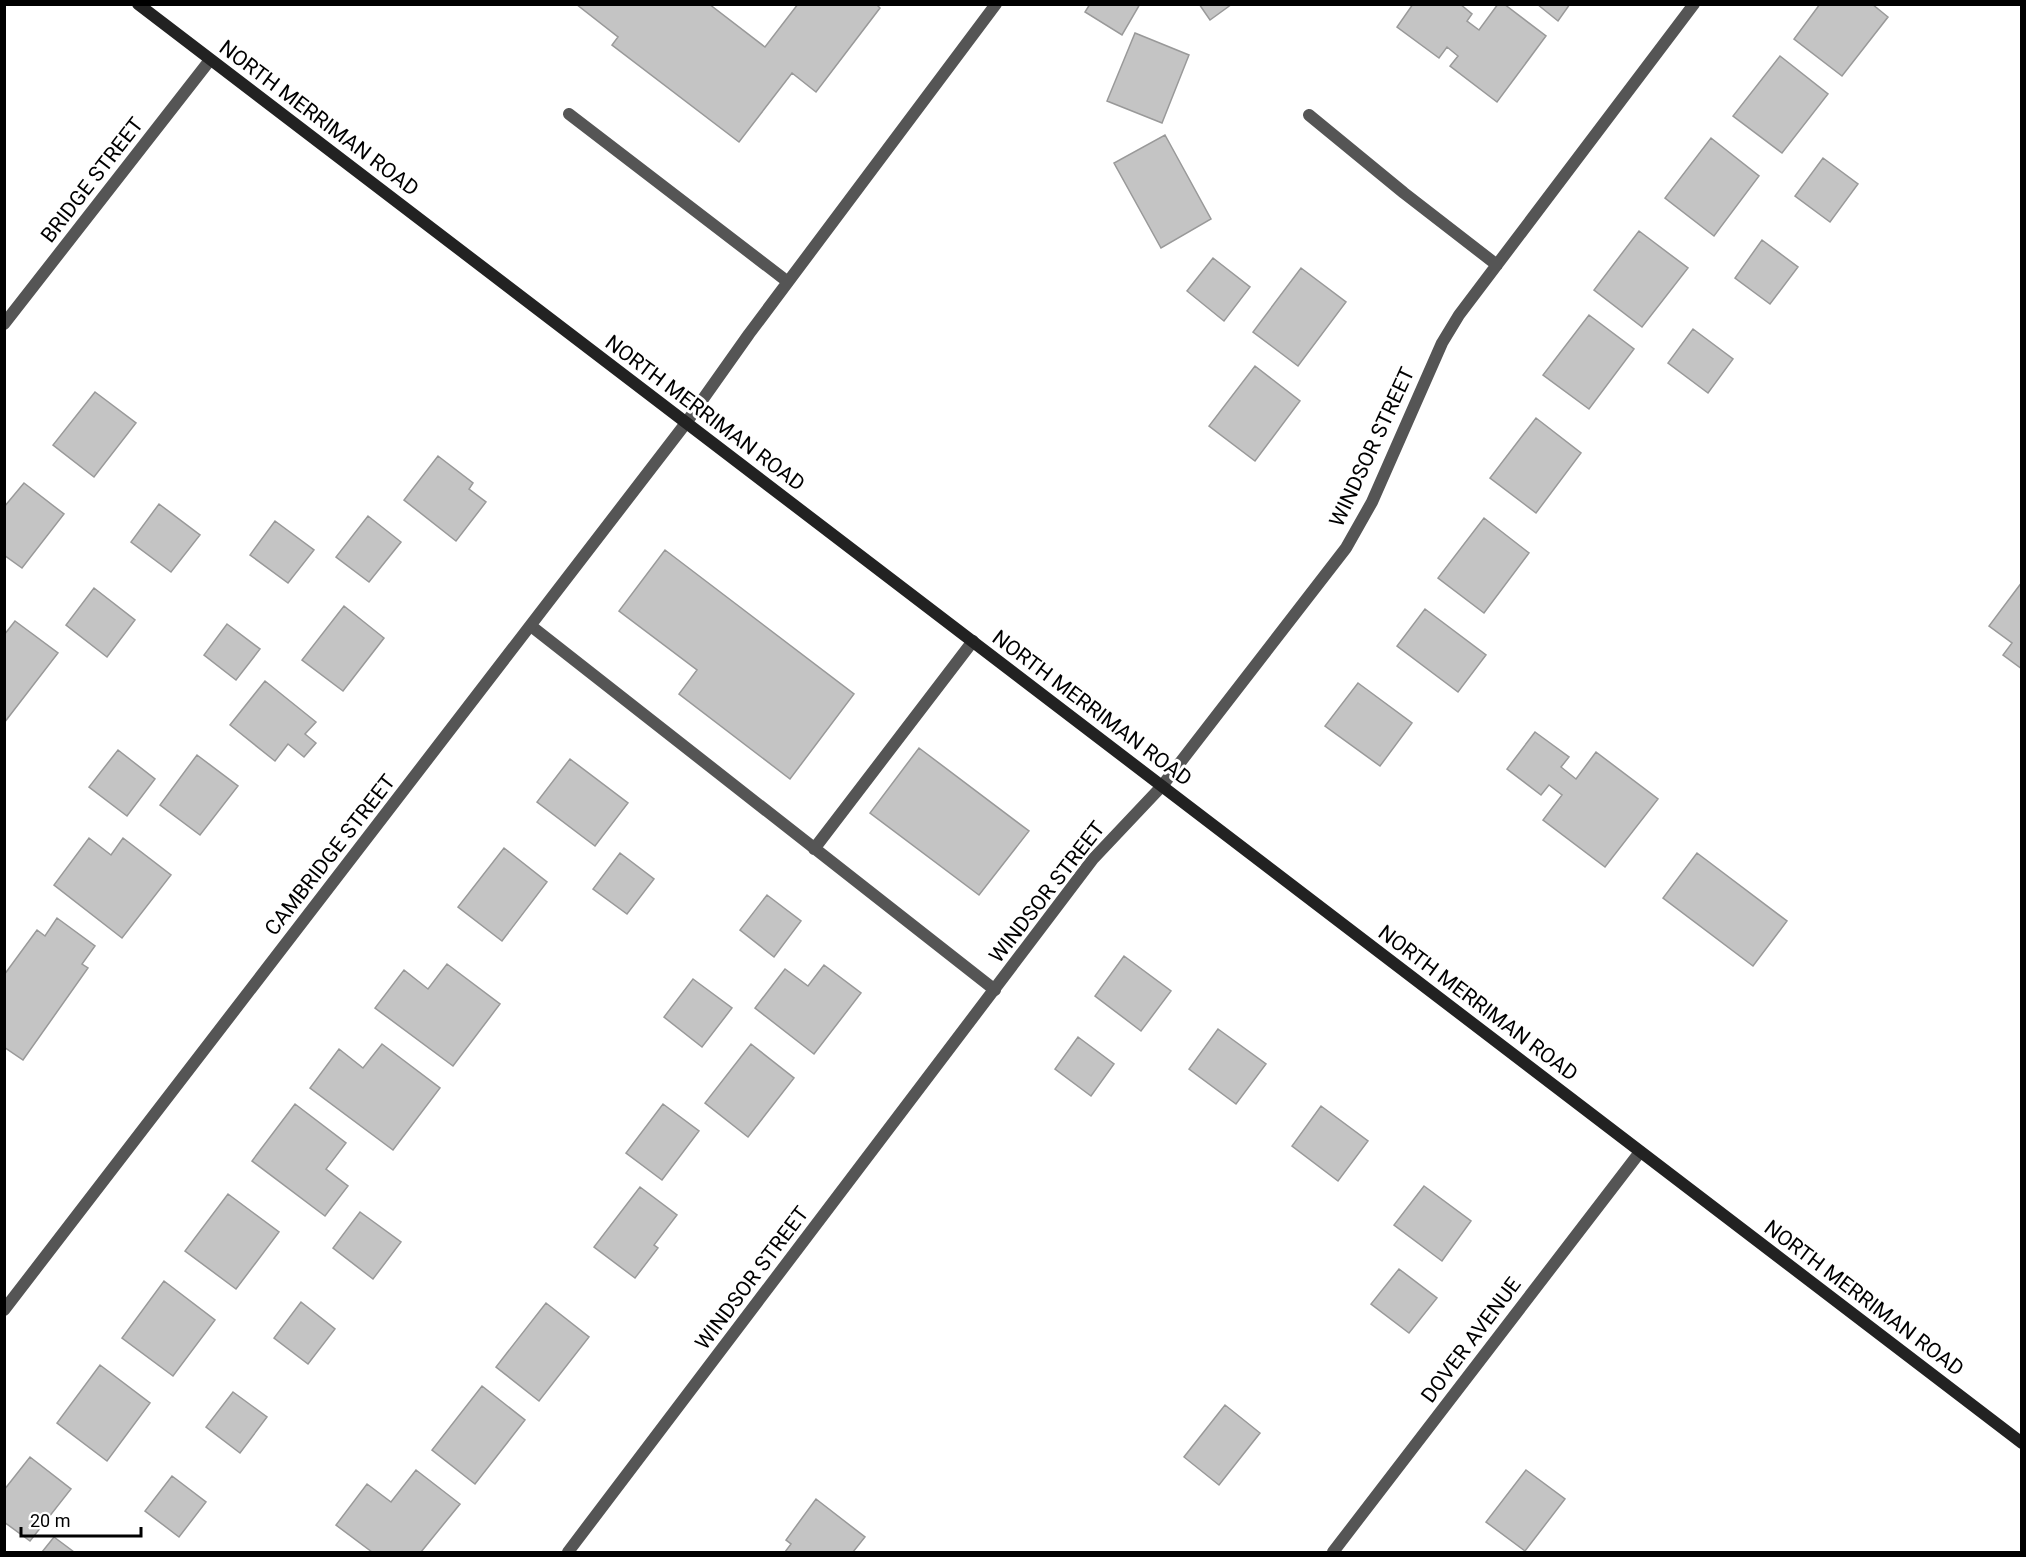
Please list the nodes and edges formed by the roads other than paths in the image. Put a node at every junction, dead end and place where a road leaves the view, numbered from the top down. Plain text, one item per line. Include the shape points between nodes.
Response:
1 (138, 4) edge
2 (996, 4) edge
3 (1694, 4) edge
4 (210, 60) junction
5 (569, 114) dead end
6 (1309, 115) dead end
7 (1497, 265) junction
8 (788, 282) junction
9 (4, 324) edge
10 (686, 423) junction
11 (531, 626) junction
12 (973, 641) junction
13 (1162, 786) junction
14 (814, 849) junction
15 (994, 990) junction
16 (1640, 1152) junction
17 (4, 1310) edge
18 (2022, 1443) edge
19 (568, 1552) edge
20 (1333, 1552) edge

1 - 4 main road, NORTH MERRIMAN ROAD
2 - 8 street, CAMBRIDGE STREET
3 - 7 street, WINDSOR STREET
4 - 9 street, BRIDGE STREET
4 - 10 main road, NORTH MERRIMAN ROAD
5 - 8 street
6 - 7 street
7 - 13 street, WINDSOR STREET via 1442,343 1372,502 1346,548
8 - 10 street, CAMBRIDGE STREET
10 - 11 street, CAMBRIDGE STREET
10 - 12 main road, NORTH MERRIMAN ROAD
11 - 14 street
11 - 17 street, CAMBRIDGE STREET
12 - 13 main road, NORTH MERRIMAN ROAD
12 - 14 street
13 - 15 street, WINDSOR STREET via 1093,859
13 - 16 main road, NORTH MERRIMAN ROAD
14 - 15 street
15 - 19 street, WINDSOR STREET
16 - 18 main road, NORTH MERRIMAN ROAD
16 - 20 street, DOVER AVENUE

